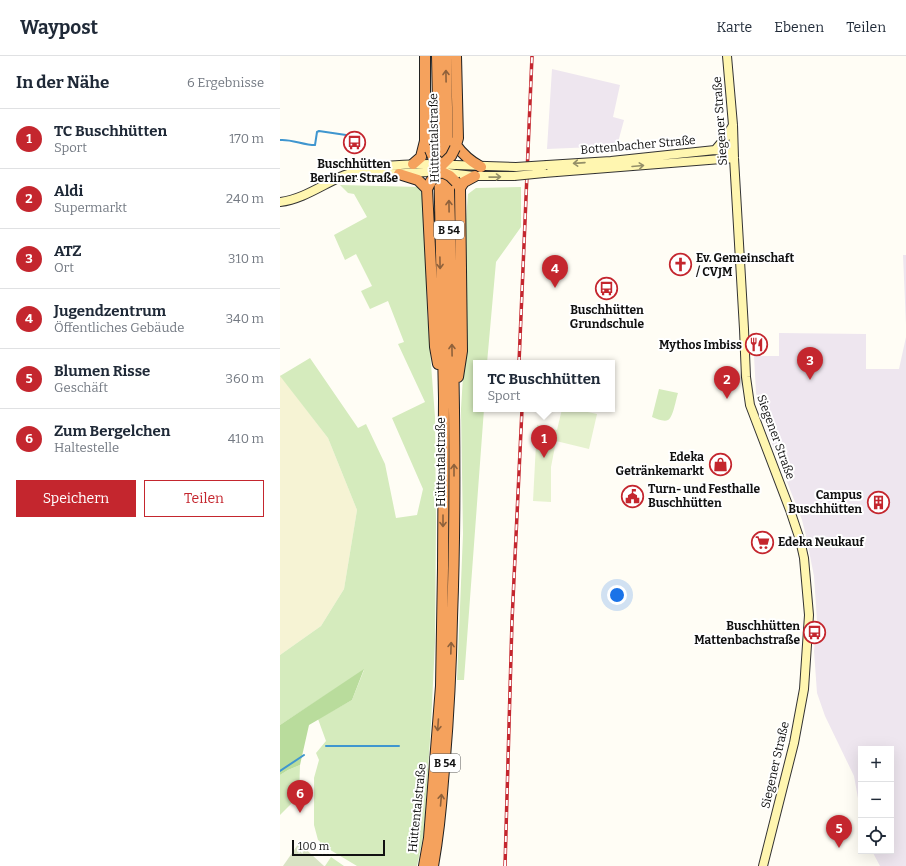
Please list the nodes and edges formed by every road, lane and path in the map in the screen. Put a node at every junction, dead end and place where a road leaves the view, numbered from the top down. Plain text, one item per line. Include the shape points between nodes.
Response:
1 (425, 56) edge
2 (436, 56) edge
3 (446, 56) edge
4 (456, 56) edge
5 (727, 56) edge
6 (733, 125) junction
7 (425, 141) junction
8 (456, 146) junction
9 (715, 150) junction
10 (734, 158) junction
11 (413, 164) junction
12 (481, 167) junction
13 (443, 172) junction
14 (399, 174) junction
15 (345, 175) junction
16 (475, 176) joint
17 (280, 202) edge
18 (444, 398) junction
19 (454, 403) junction
20 (445, 687) junction
21 (433, 839) junction
22 (424, 866) edge
23 (433, 866) edge
24 (763, 866) edge

1 - 7 highway
2 -> 18 highway, Hüttentalstraße / B 54
19 -> 3 highway, Hüttentalstraße / B 54
4 - 8 highway
5 - 6 main road, Siegener Straße
6 - 9 main road
6 - 10 main road, Siegener Straße
7 - 11 highway via 421,158
7 - 13 highway, bridge
8 - 12 highway via 470,161
8 - 13 highway, bridge
9 - 10 main road, Bottenbacher Straße via 729,152
9 -> 12 main road, Bottenbacher Straße, bridge via 611,161
16 -> 10 main road, Bottenbacher Straße, bridge via 514,176
10 - 24 main road, Siegener Straße via 746,378 750,405 800,540 809,615 804,689 794,743
11 - 13 main road, Bottenbacher Straße
11 - 15 main road, Bottenbacher Straße via 363,170
12 - 13 main road, Bottenbacher Straße
13 - 14 main road, Bottenbacher Straße
13 - 14 highway via 418,180
13 - 16 highway via 464,182
13 - 18 highway via 435,347
13 - 19 highway via 462,351
14 - 15 main road, Bottenbacher Straße
15 - 17 main road, Bottenbacher Straße via 291,201
18 -> 20 highway, Hüttentalstraße / B 54
20 -> 19 highway, Hüttentalstraße / B 54 via 454,565
20 - 21 highway, Hüttentalstraße / B 54
21 - 22 highway, Hüttentalstraße / B 54
21 - 23 highway, Hüttentalstraße / B 54

